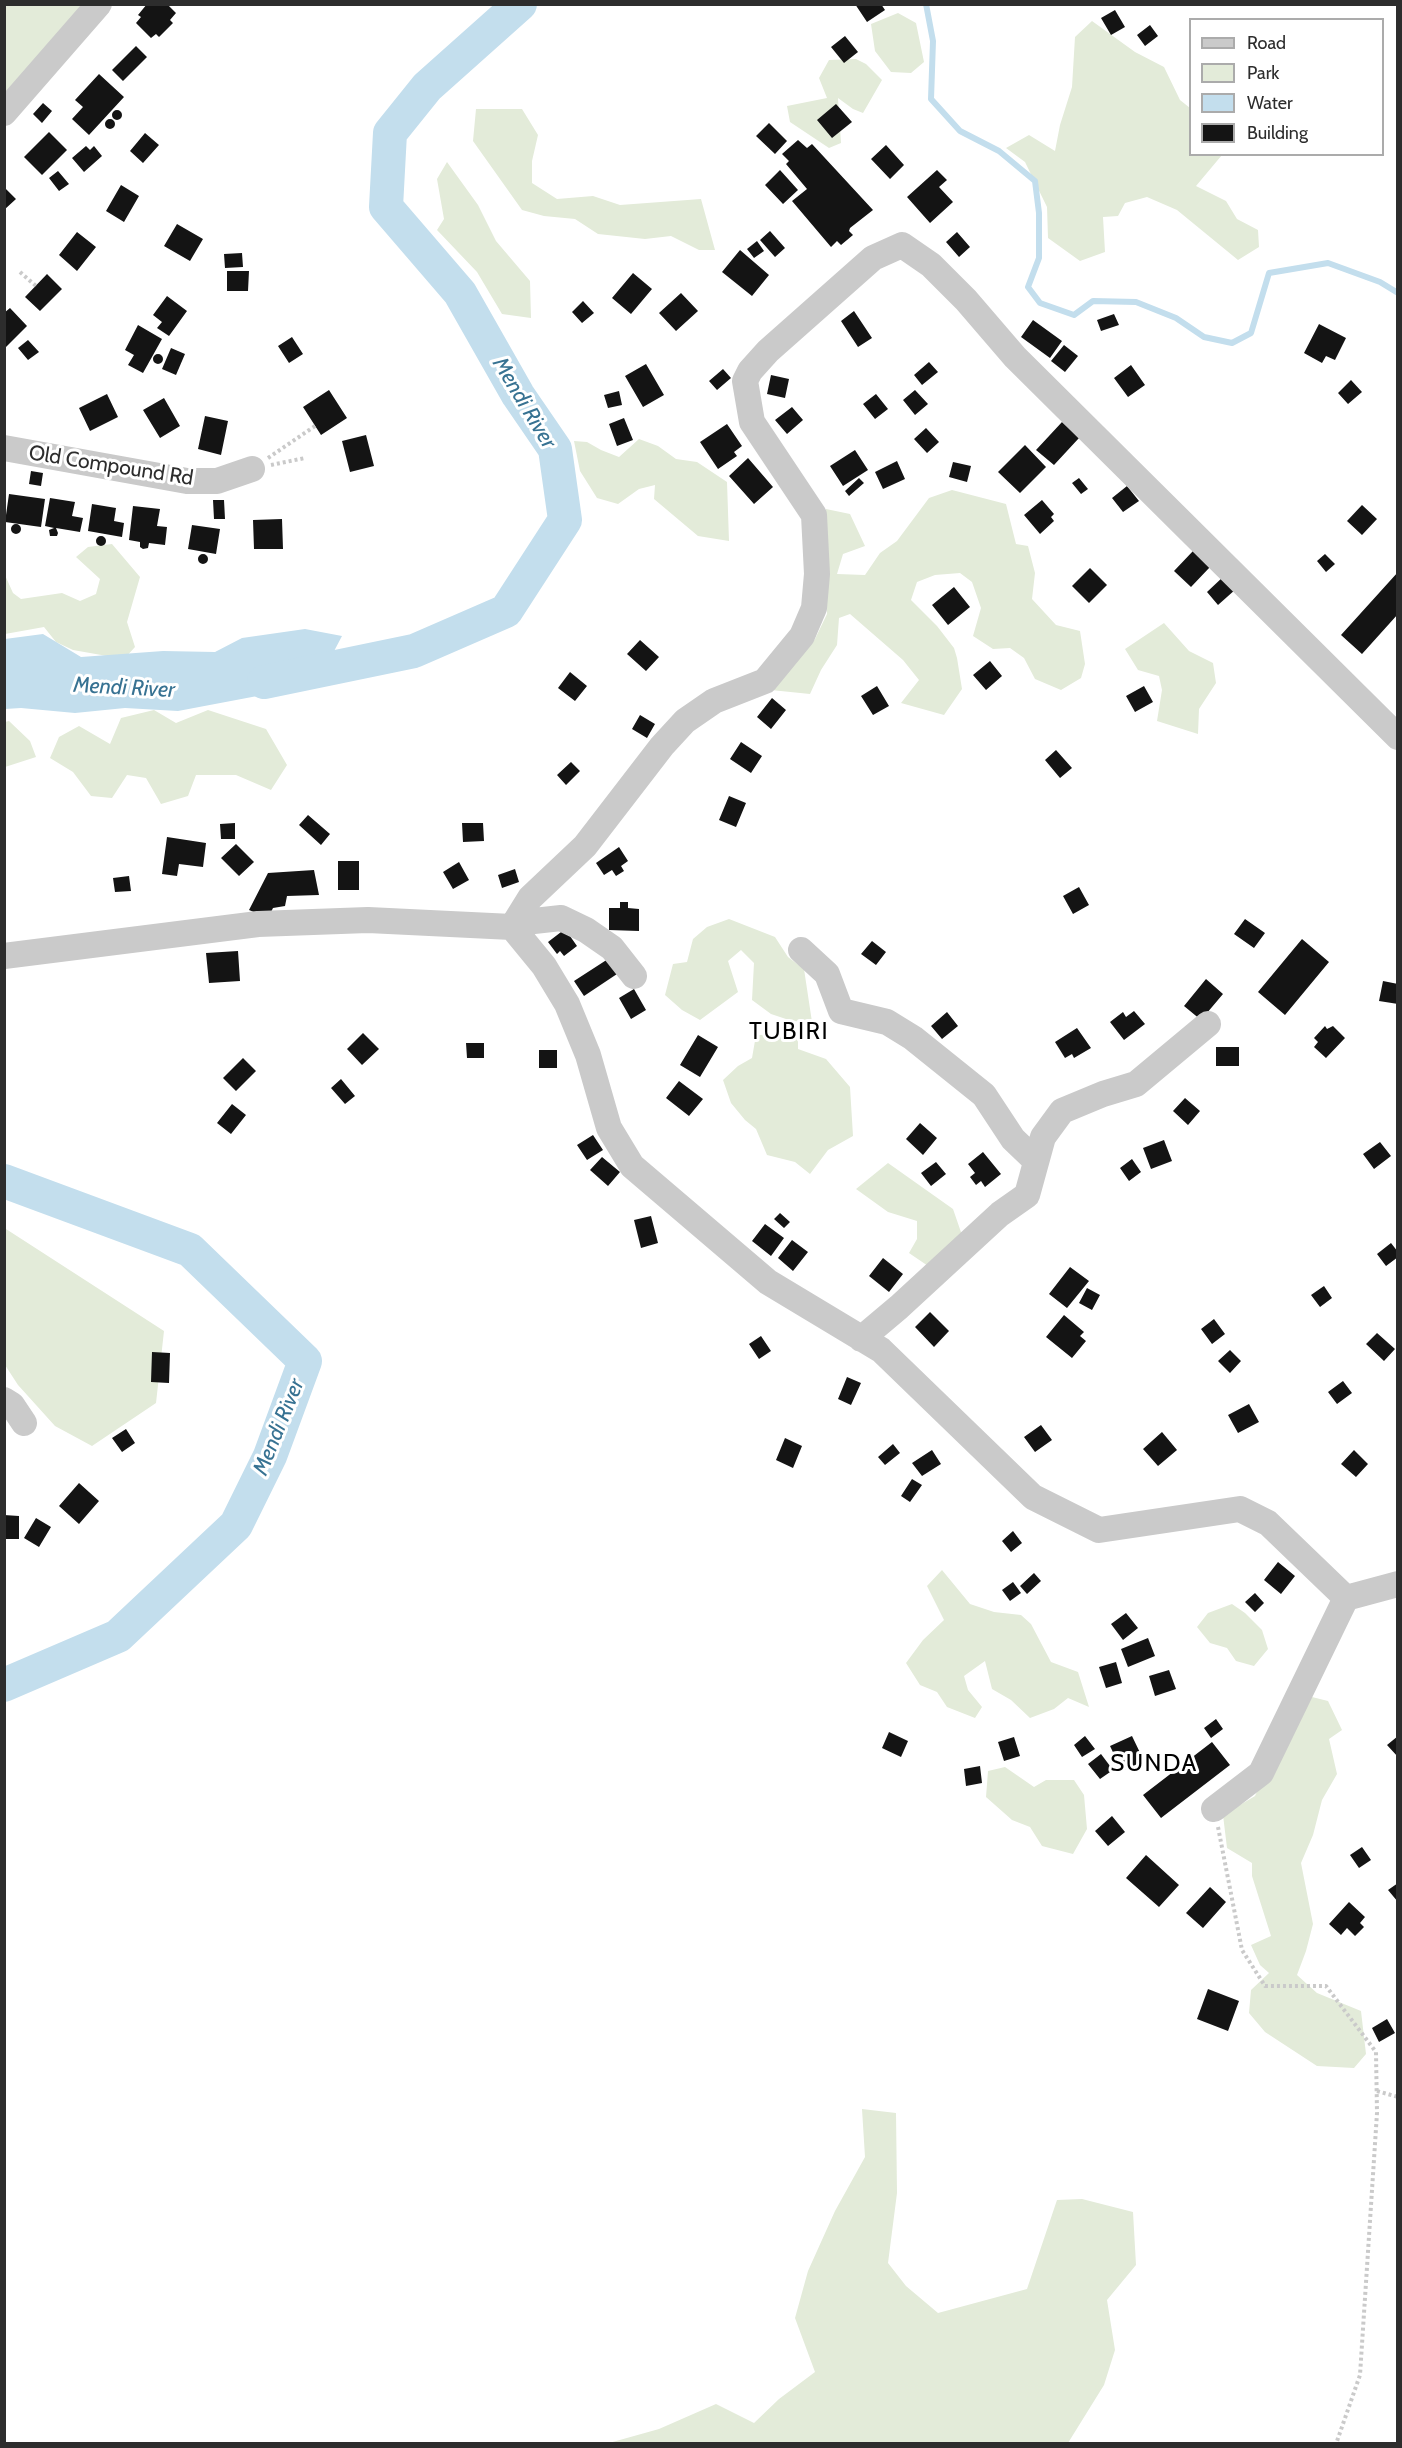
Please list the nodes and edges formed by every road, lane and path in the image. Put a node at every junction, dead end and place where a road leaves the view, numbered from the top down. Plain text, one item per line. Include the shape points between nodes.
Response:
1 (99, 4) edge
2 (4, 113) edge
3 (20, 272) dead end
4 (36, 286) dead end
5 (315, 426) dead end
6 (4, 448) edge
7 (305, 458) dead end
8 (252, 469) junction
9 (1398, 737) edge
10 (512, 927) junction
11 (801, 950) dead end
12 (4, 956) edge
13 (634, 976) dead end
14 (1208, 1024) dead end
15 (1036, 1161) junction
16 (861, 1339) junction
17 (4, 1400) edge
18 (24, 1423) dead end
19 (1398, 1584) edge
20 (1346, 1598) junction
21 (1214, 1809) joint
22 (1377, 2091) junction
23 (1398, 2097) edge
24 (1336, 2444) edge

1 - 2 street
3 - 4 path
5 - 8 path
6 - 8 street, Old Compound Rd via 187,481 217,481
7 - 8 path
9 - 10 street via 1031,373 966,300 902,245 873,258 768,351 745,381 752,422 814,515 814,608 802,636 765,681 714,701 685,721 585,846 530,898
10 - 12 street via 368,920 258,924
10 - 13 street via 561,918 612,948
10 - 16 street via 544,966 567,1004 588,1055 609,1128 632,1166 768,1282
11 - 15 street via 827,974 842,1011 887,1022 913,1038 984,1095 1013,1139
14 - 15 street via 1136,1084 1062,1111 1043,1137
15 - 16 street via 1027,1195 1000,1214
16 - 20 street via 881,1350 1033,1497 1099,1530 1240,1509 1268,1523
17 - 18 street
19 - 20 street
20 - 21 street via 1261,1773
21 - 22 path via 1242,1950 1265,1986 1326,1986 1376,2052
22 - 23 path
22 - 24 path via 1360,2375

